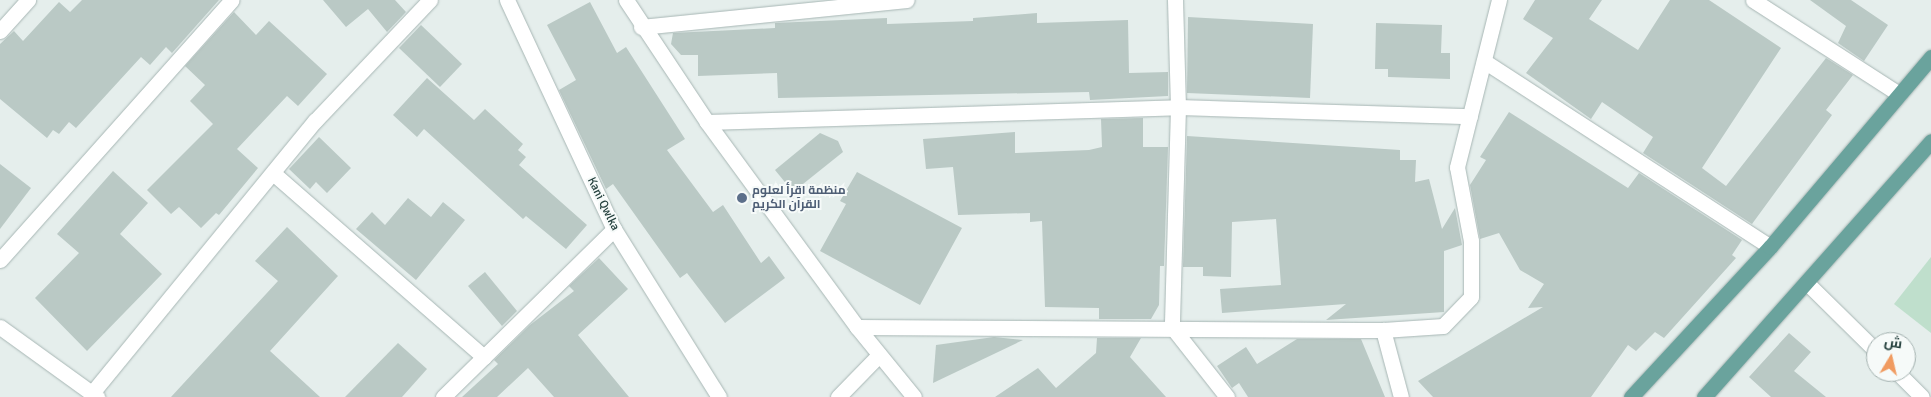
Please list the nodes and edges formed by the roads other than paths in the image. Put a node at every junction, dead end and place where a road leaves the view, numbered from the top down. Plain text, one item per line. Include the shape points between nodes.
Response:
1 (28, 0) edge
2 (232, 0) edge
3 (430, 0) edge
4 (507, 0) edge
5 (626, 0) edge
6 (907, 0) edge
7 (1175, 0) edge
8 (1499, 0) edge
9 (1753, 0) edge
10 (642, 26) junction
11 (0, 31) edge
12 (1931, 57) edge
13 (1484, 61) junction
14 (1899, 94) junction
15 (1178, 107) junction
16 (1470, 116) junction
17 (707, 122) junction
18 (1931, 140) edge
19 (273, 172) junction
20 (614, 229) junction
21 (1770, 246) junction
22 (0, 260) edge
23 (1808, 284) junction
24 (0, 327) edge
25 (1172, 327) junction
26 (857, 328) junction
27 (1383, 330) junction
28 (1866, 341) edge
29 (879, 355) junction
30 (484, 357) junction
31 (1907, 382) edge
32 (95, 395) edge
33 (443, 397) edge
34 (719, 397) edge
35 (838, 397) edge
36 (914, 397) edge
37 (1227, 397) edge
38 (1401, 397) edge
39 (1631, 397) edge
40 (1704, 397) edge
41 (1922, 397) edge

1 - 11 street
2 - 22 street
3 - 19 street
4 - 20 street, Kani Qwlka
5 - 10 street
6 - 10 street
7 - 15 street
8 - 13 street
9 - 14 street
10 - 17 street
12 - 14 main road
13 - 16 street
13 - 21 street
14 - 21 main road
15 - 16 street
15 - 17 street
15 - 25 street
16 - 27 street via 1458,167 1471,241 1472,298 1444,326
17 - 26 street
18 - 23 main road
19 - 30 street
19 - 32 street
20 - 30 street
20 - 34 street, Kani Qwlka
21 - 39 main road
23 - 28 street
23 - 40 main road
24 - 32 street
25 - 26 street
25 - 27 street
25 - 37 street
26 - 29 street
27 - 38 street
29 - 35 street
29 - 36 street
30 - 33 street
31 - 41 street

